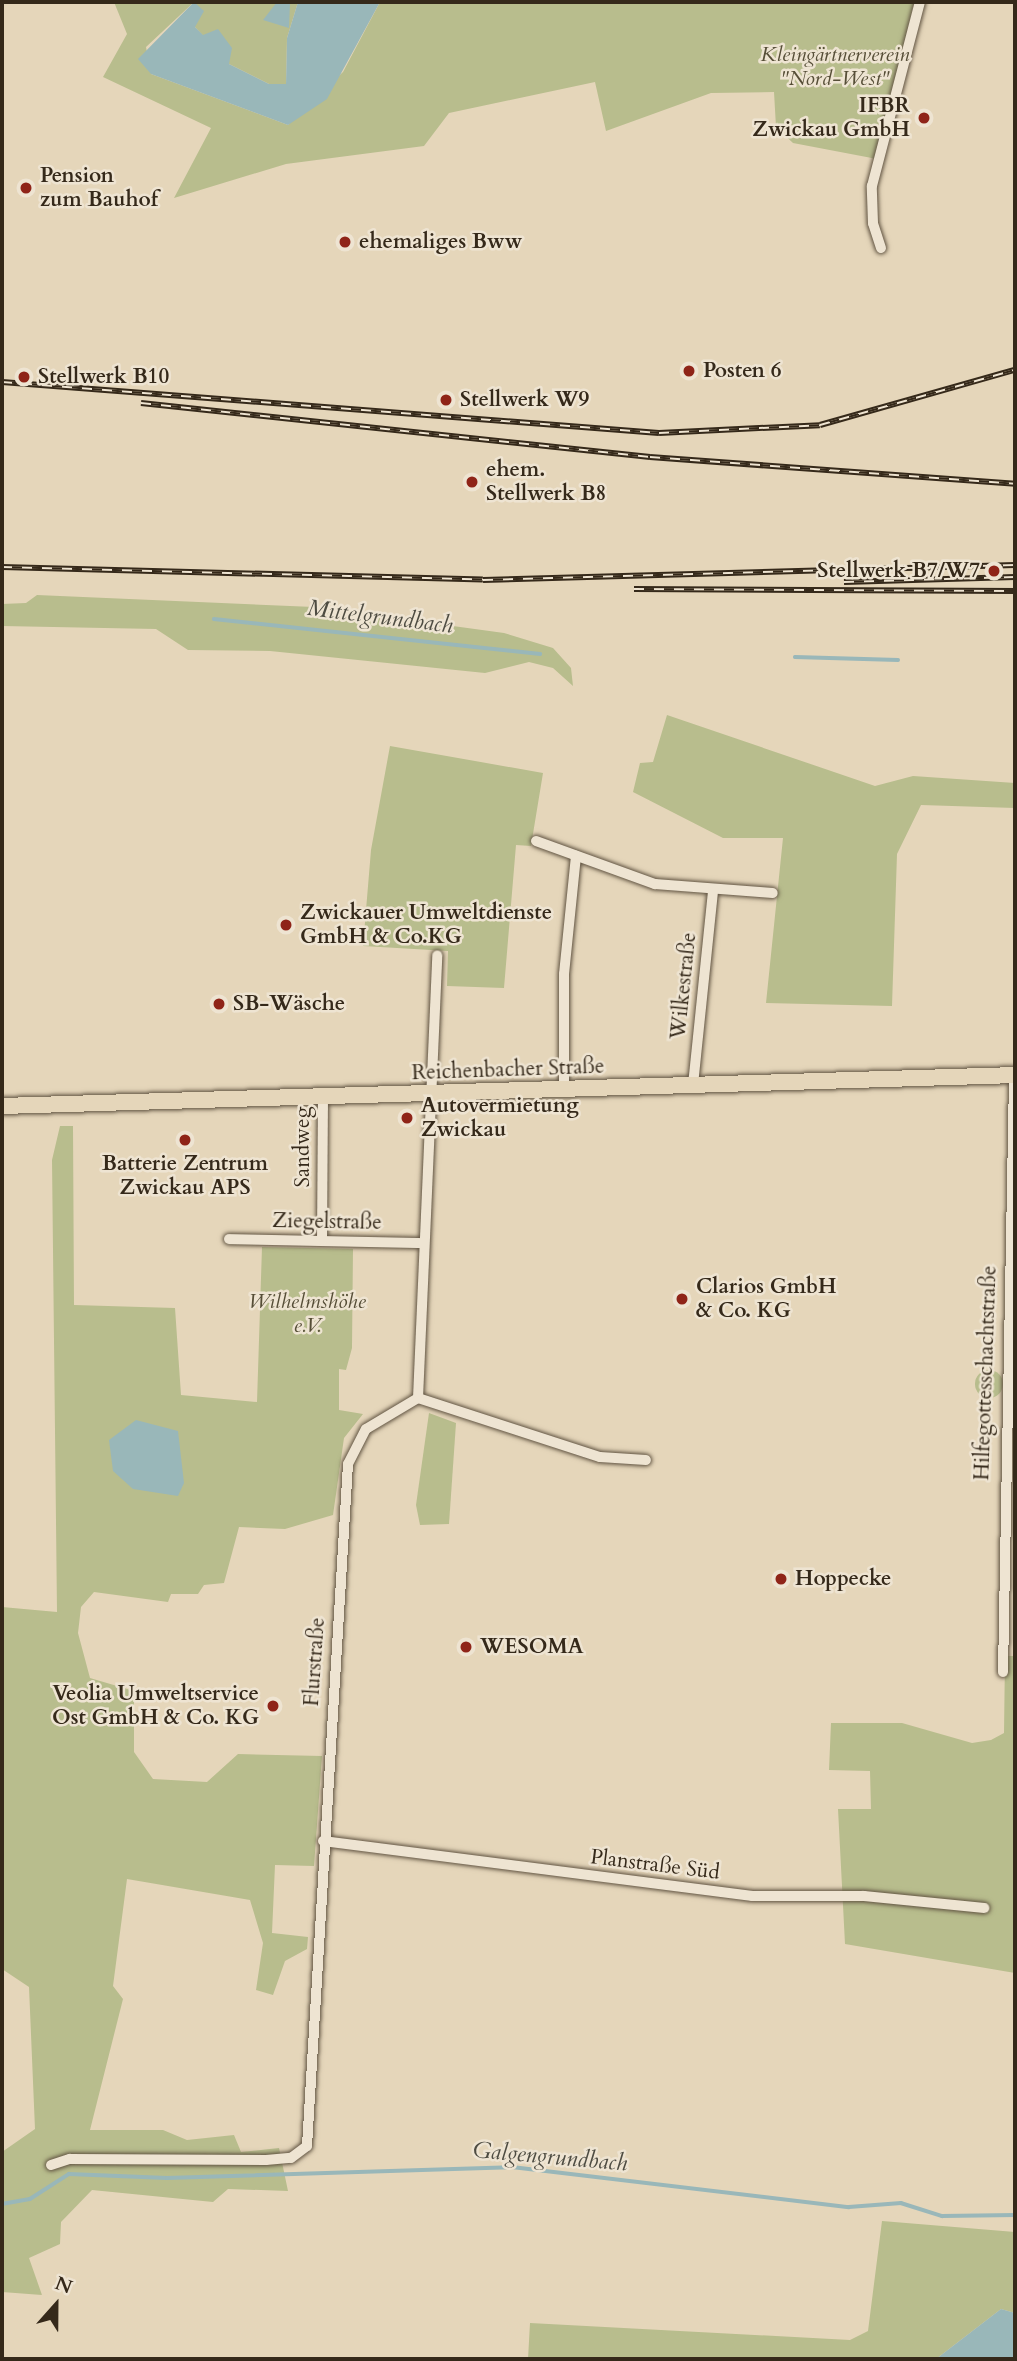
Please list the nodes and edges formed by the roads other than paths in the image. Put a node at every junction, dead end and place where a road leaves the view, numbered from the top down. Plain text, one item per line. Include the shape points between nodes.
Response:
1 (920, 2) edge
2 (881, 248) dead end
3 (536, 841) dead end
4 (576, 856) junction
5 (713, 890) junction
6 (773, 893) dead end
7 (437, 955) dead end
8 (1015, 1075) edge
9 (693, 1085) junction
10 (564, 1089) junction
11 (432, 1093) junction
12 (323, 1096) junction
13 (2, 1107) edge
14 (229, 1239) dead end
15 (322, 1240) junction
16 (424, 1243) junction
17 (418, 1398) junction
18 (646, 1460) dead end
19 (1003, 1672) dead end
20 (323, 1841) junction
21 (984, 1908) dead end
22 (51, 2165) dead end

1 - 2 street via 872,186 873,223
3 - 4 street
4 - 5 street via 655,884
4 - 10 street via 564,974
5 - 6 street
5 - 9 street, Wilkestraße
7 - 11 street
8 - 9 main road, Reichenbacher Straße
8 - 19 street, Hilfegottesschachtstraße
9 - 10 main road, Reichenbacher Straße
10 - 11 main road, Reichenbacher Straße
11 - 12 main road, Reichenbacher Straße
11 - 16 street
12 - 13 main road, Reichenbacher Straße
12 - 15 street, Sandweg
14 - 15 street, Ziegelstraße
15 - 16 street, Ziegelstraße
16 - 17 street
17 - 18 street via 600,1457
17 - 20 street, Flurstraße via 366,1429 348,1464
20 - 21 street, Planstraße Süd via 752,1896 863,1896
20 - 22 street, Flurstraße via 307,2146 291,2158 266,2160 70,2159

